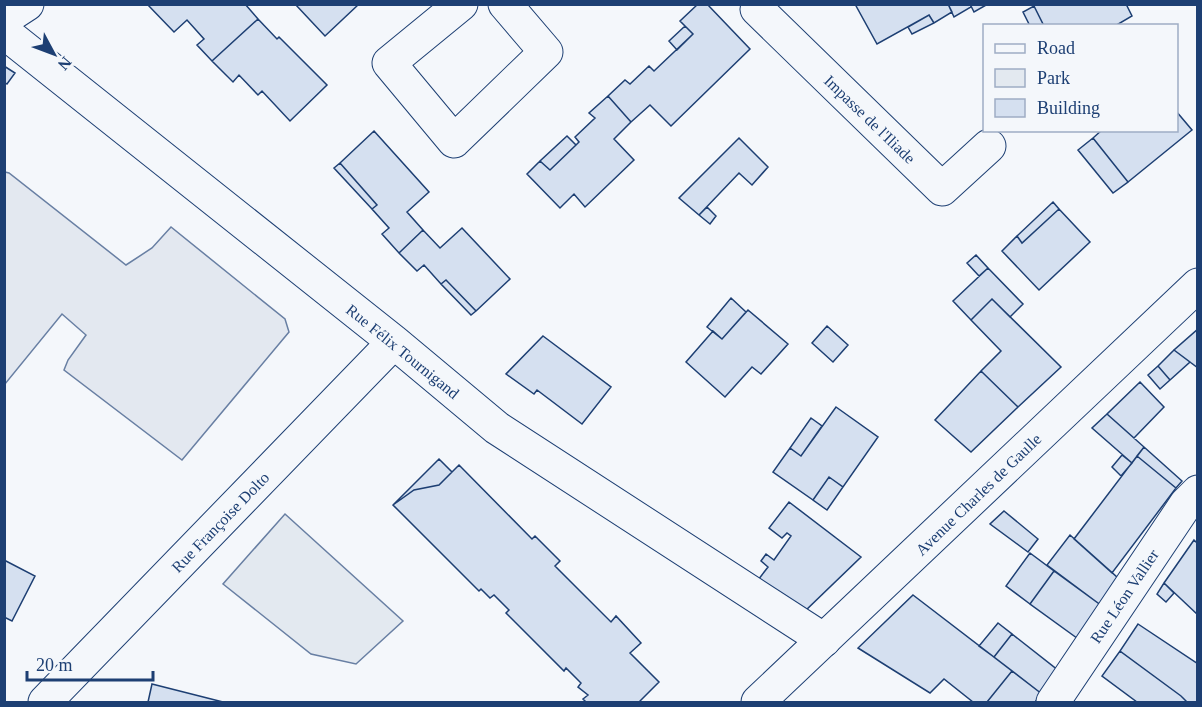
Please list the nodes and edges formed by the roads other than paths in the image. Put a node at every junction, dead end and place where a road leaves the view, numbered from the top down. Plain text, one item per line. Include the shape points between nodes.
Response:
1 (27, 4) edge
2 (461, 4) edge
3 (505, 4) edge
4 (761, 4) edge
5 (4, 19) edge
6 (4, 32) edge
7 (989, 146) dead end
8 (1197, 285) edge
9 (394, 342) junction
10 (1197, 492) edge
11 (824, 640) junction
12 (45, 702) edge
13 (758, 702) edge
14 (1053, 702) edge

1 - 5 street
2 - 3 street via 389,63 454,141 546,52
4 - 7 street, Impasse de l'Iliade via 757,9 942,189
6 - 9 street, Rue Félix Tournigand
8 - 11 street, Avenue Charles de Gaulle
9 - 11 street, Rue Félix Tournigand via 497,428
9 - 12 street, Rue Françoise Dolto
10 - 14 street, Rue Léon Vallier
11 - 13 street, Avenue Charles de Gaulle

